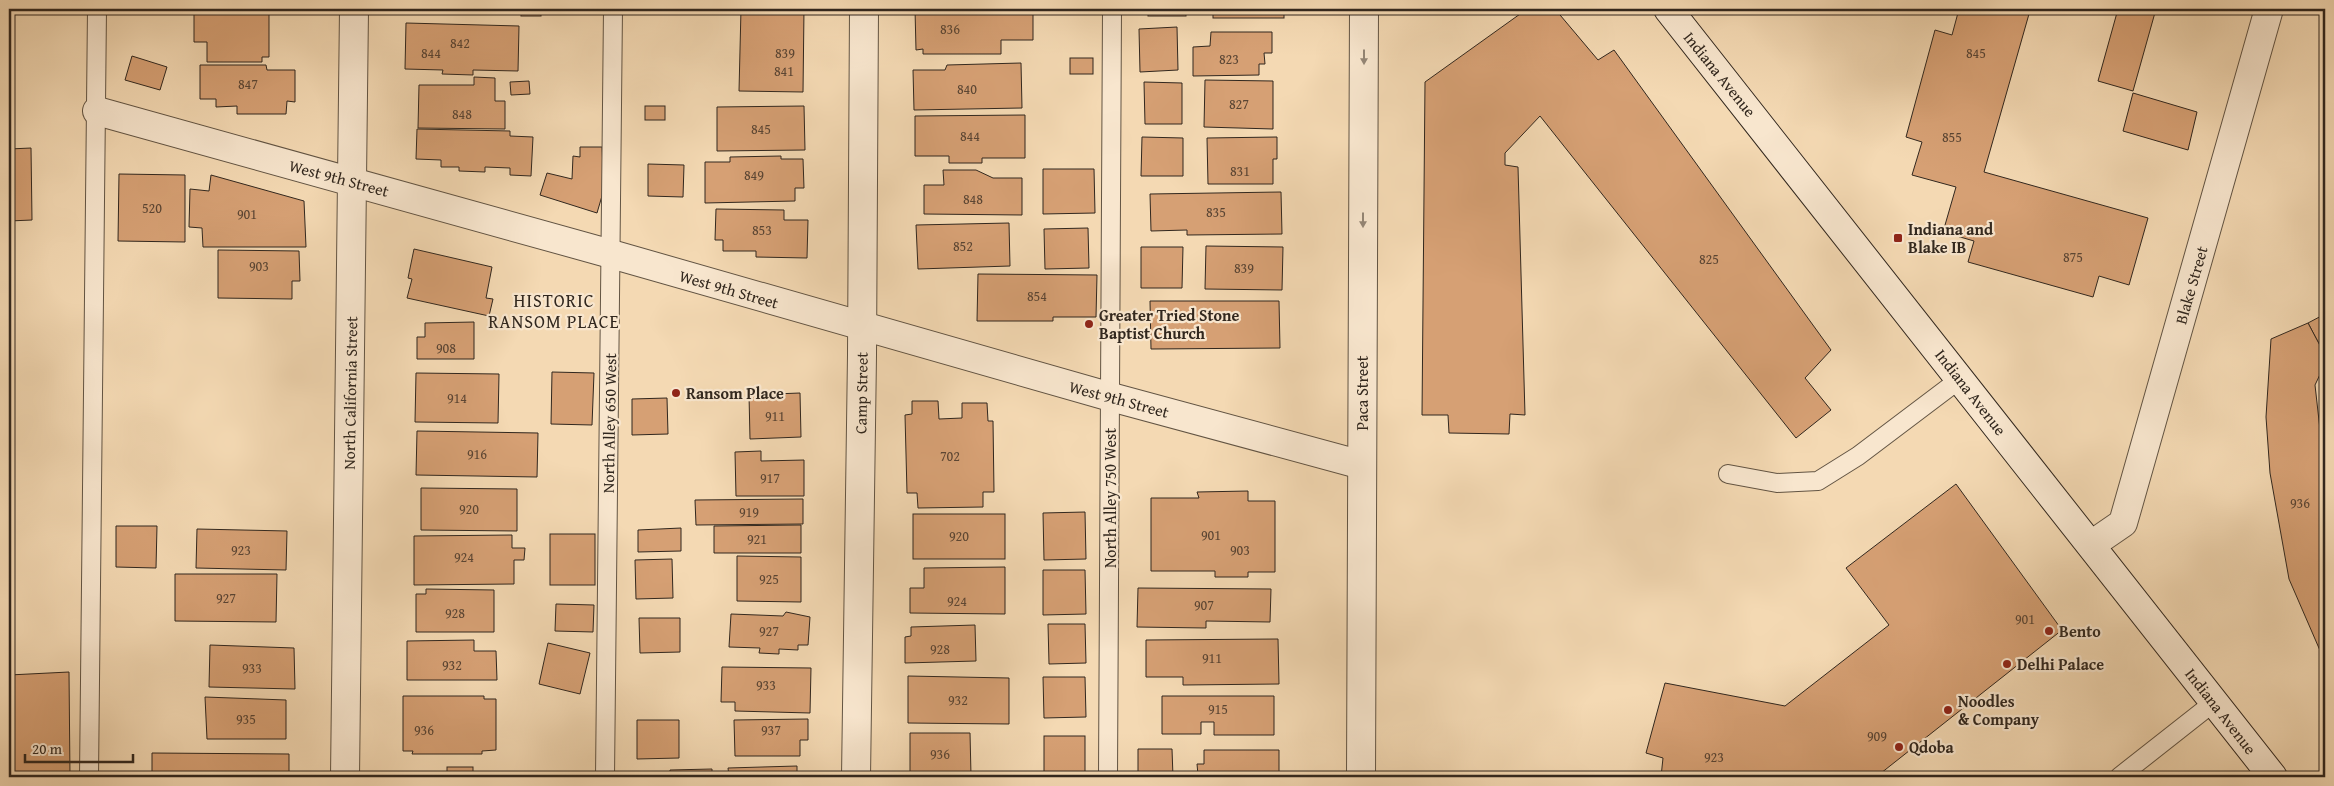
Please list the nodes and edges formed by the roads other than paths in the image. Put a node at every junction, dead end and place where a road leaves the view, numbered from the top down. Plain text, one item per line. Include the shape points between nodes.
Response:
1 (97, 9) edge
2 (354, 9) edge
3 (613, 9) edge
4 (864, 9) edge
5 (1112, 9) edge
6 (1364, 9) edge
7 (1668, 9) edge
8 (2269, 9) edge
9 (97, 111) junction
10 (354, 182) junction
11 (611, 254) junction
12 (862, 328) junction
13 (1960, 379) junction
14 (1111, 398) junction
15 (1362, 466) junction
16 (1728, 474) dead end
17 (2091, 545) junction
18 (2213, 703) junction
19 (89, 777) edge
20 (345, 777) edge
21 (605, 777) edge
22 (856, 777) edge
23 (1108, 777) edge
24 (1361, 777) edge
25 (2119, 777) edge
26 (2273, 777) edge

1 - 9 lane
2 - 10 street, North California Street
3 - 11 lane, North Alley 650 West
4 - 12 street, Camp Street
5 - 14 lane, North Alley 750 West
6 -> 15 street, Paca Street
7 - 13 street, Indiana Avenue
8 - 17 street, Blake Street via 2123,523
9 - 10 street, West 9th Street
9 - 19 lane
10 - 11 street, West 9th Street
10 - 20 street, North California Street
11 - 12 street, West 9th Street
11 - 21 lane, North Alley 650 West
12 - 14 street, West 9th Street
12 - 22 street, Camp Street
13 - 16 lane via 1858,456 1818,481 1777,483
13 - 17 street, Indiana Avenue
14 - 15 street, West 9th Street
14 - 23 lane, North Alley 750 West
15 - 24 street, Paca Street
17 - 18 street, Indiana Avenue
18 - 25 lane
18 - 26 street, Indiana Avenue

